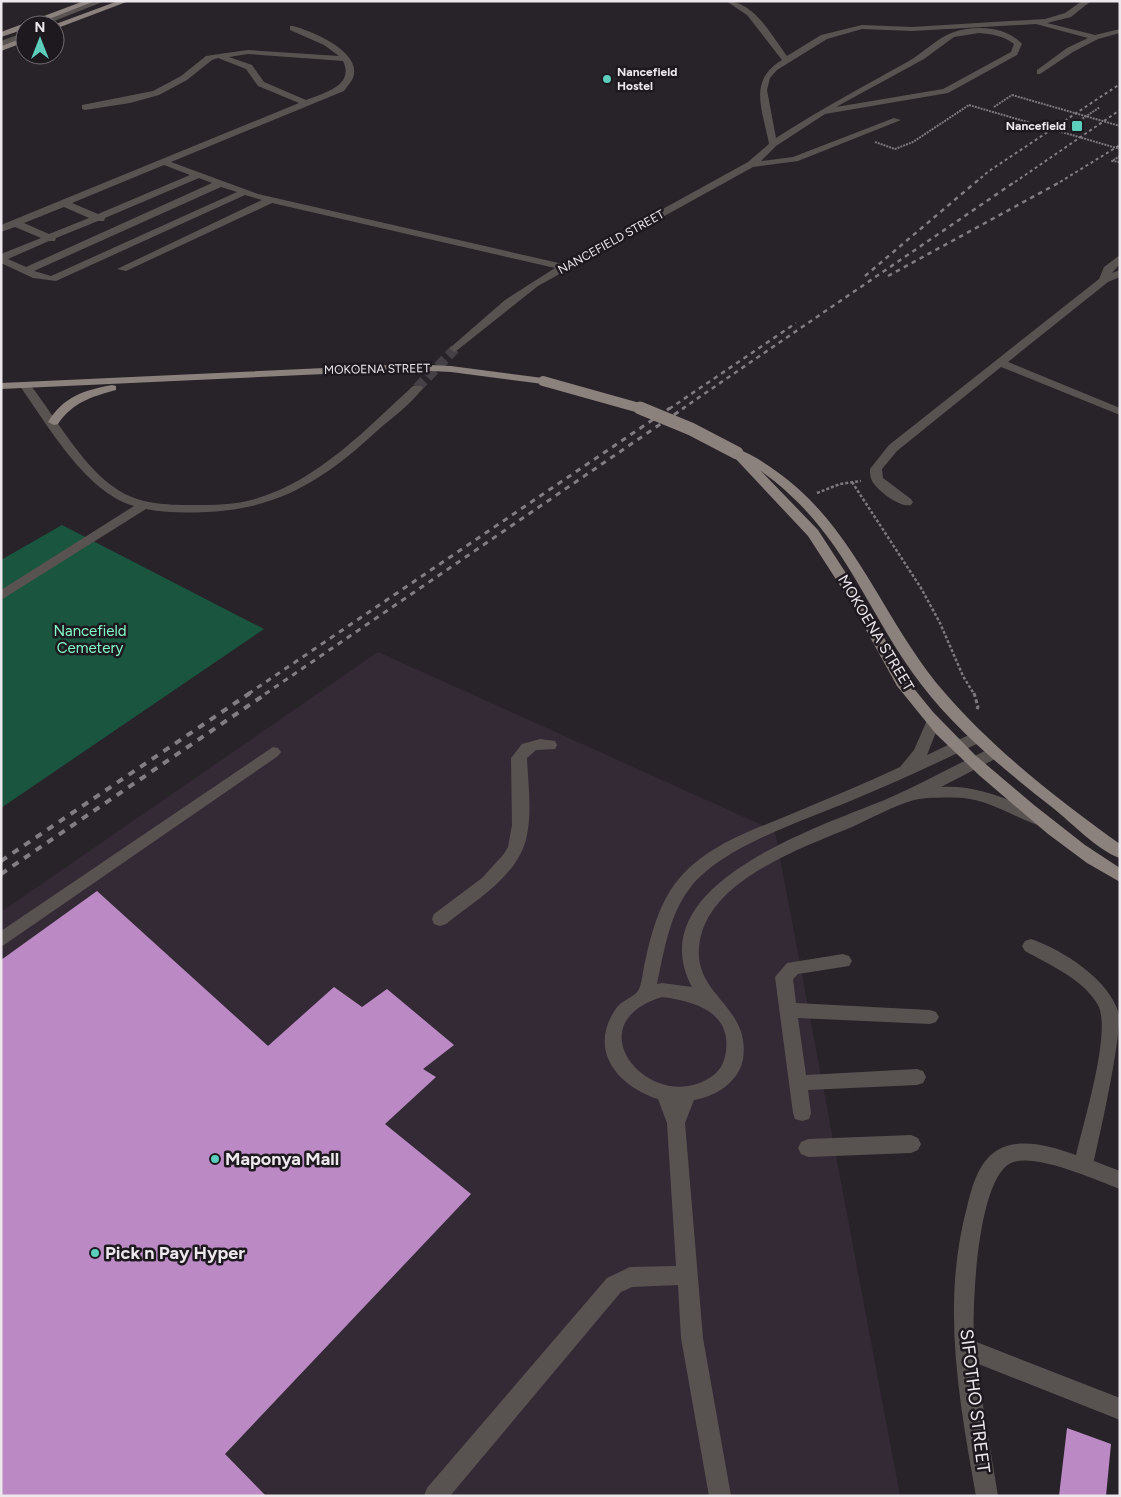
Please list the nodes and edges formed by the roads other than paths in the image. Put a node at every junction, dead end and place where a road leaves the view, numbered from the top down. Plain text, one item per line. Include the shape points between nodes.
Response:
1 (90, 1) edge
2 (101, 1) edge
3 (111, 1) edge
4 (124, 1) edge
5 (730, 1) edge
6 (1087, 1) edge
7 (53, 15) edge
8 (64, 15) edge
9 (65, 19) edge
10 (1036, 22) junction
11 (65, 23) edge
12 (293, 28) dead end
13 (15, 29) edge
14 (1120, 31) edge
15 (15, 34) edge
16 (1, 35) edge
17 (1095, 37) junction
18 (15, 38) edge
19 (1, 40) edge
20 (15, 43) edge
21 (1, 44) edge
22 (1, 49) edge
23 (219, 56) junction
24 (347, 59) junction
25 (786, 60) junction
26 (1040, 72) dead end
27 (305, 103) junction
28 (85, 107) dead end
29 (822, 112) junction
30 (897, 120) dead end
31 (772, 144) junction
32 (163, 162) junction
33 (780, 162) junction
34 (751, 164) junction
35 (199, 175) junction
36 (721, 181) junction
37 (220, 183) junction
38 (245, 192) junction
39 (142, 198) junction
40 (271, 200) junction
41 (63, 203) junction
42 (166, 208) junction
43 (96, 217) junction
44 (188, 218) junction
45 (15, 223) junction
46 (210, 227) junction
47 (121, 228) junction
48 (1, 229) edge
49 (48, 238) junction
50 (144, 238) junction
51 (74, 248) junction
52 (1, 258) edge
53 (1120, 258) edge
54 (98, 259) junction
55 (563, 267) junction
56 (122, 270) dead end
57 (25, 271) junction
58 (1120, 273) edge
59 (1104, 280) junction
60 (455, 349) tunnel mouth
61 (1000, 363) junction
62 (160, 378) junction
63 (25, 385) junction
64 (1, 386) edge
65 (417, 388) tunnel mouth
66 (1120, 412) edge
67 (54, 422) junction
68 (737, 453) junction
69 (907, 502) dead end
70 (143, 506) junction
71 (1, 596) edge
72 (933, 722) junction
73 (978, 738) junction
74 (550, 745) dead end
75 (955, 746) junction
76 (273, 752) dead end
77 (994, 753) junction
78 (972, 763) junction
79 (897, 775) junction
80 (913, 794) junction
81 (1042, 821) junction
82 (1120, 852) edge
83 (1120, 876) edge
84 (440, 918) dead end
85 (1, 940) edge
86 (1031, 946) dead end
87 (843, 961) dead end
88 (646, 994) junction
89 (710, 1000) junction
90 (788, 1010) junction
91 (930, 1017) dead end
92 (917, 1077) dead end
93 (798, 1083) junction
94 (665, 1093) junction
95 (687, 1094) junction
96 (802, 1113) dead end
97 (676, 1123) junction
98 (911, 1144) dead end
99 (808, 1148) dead end
100 (1083, 1167) junction
101 (1120, 1180) edge
102 (687, 1275) junction
103 (964, 1348) junction
104 (1120, 1409) edge
105 (435, 1496) edge
106 (720, 1496) edge
107 (988, 1496) edge

1 - 7 main road
2 - 8 street
3 - 9 street
4 - 11 main road
5 - 25 street via 750,13
6 - 10 street via 1068,15
10 - 17 street
10 - 25 street via 850,29 824,37
12 - 24 street via 328,44
13 - 16 main road
14 - 17 street
15 - 19 street
17 - 26 street
18 - 21 street
20 - 22 main road
23 - 24 street via 248,52
23 - 27 street via 249,67 261,84
23 - 28 street via 209,58 184,78 156,93
24 - 27 street via 351,68 346,84 336,92
25 - 31 street via 766,78 763,90
27 - 32 street
29 - 29 street, NANCEFIELD STREET via 924,56 956,34 982,31 1008,37 1018,44 1014,53 945,92
29 - 31 street, NANCEFIELD STREET
30 - 33 street via 831,147
31 - 34 street, NANCEFIELD STREET
32 - 35 street
32 - 41 street
33 - 34 street
33 - 36 street via 756,173
34 - 36 street, NANCEFIELD STREET
35 - 37 street
35 - 39 street
36 - 55 street, NANCEFIELD STREET
37 - 38 street
37 - 42 street
38 - 40 street
38 - 44 street
39 - 42 street
39 - 43 street
40 - 46 street
40 - 55 street
41 - 43 street
41 - 45 street
42 - 44 street
42 - 47 street
43 - 47 street
43 - 49 street
44 - 46 street
44 - 50 street
45 - 48 street
45 - 49 street
46 - 56 street
47 - 50 street
47 - 51 street
49 - 51 street
49 - 52 street
50 - 54 street
51 - 54 street
51 - 57 street
52 - 57 street
53 - 59 street via 1108,269
54 - 57 street via 52,279
55 - 60 street, NANCEFIELD STREET via 509,302
58 - 59 street
59 - 61 street
61 - 66 street
61 - 69 street via 893,448 876,468 879,483
62 - 63 main road, MOKOENA STREET
62 - 67 main road via 79,397 67,404
62 - 68 main road, MOKOENA STREET, bridge via 411,367 451,369 542,381 631,404 703,434
63 - 64 main road, MOKOENA STREET
63 - 67 street
65 - 70 street via 323,470 287,492 232,507 172,509
67 - 70 street via 106,487
68 - 72 main road, MOKOENA STREET via 812,532 862,609 902,682
68 - 73 main road, MOKOENA STREET via 768,469 812,506 869,588 908,658
70 - 71 street
72 - 75 main road, MOKOENA STREET
72 - 79 street via 921,752
73 - 75 street
73 - 77 main road, MOKOENA STREET
74 - 84 street via 529,746 522,750 519,758 520,835 514,851 489,880
75 - 78 main road, MOKOENA STREET
75 - 79 street
76 - 85 street
77 - 78 street
77 - 82 main road, MOKOENA STREET
78 - 80 street
78 - 81 main road, MOKOENA STREET
79 - 88 street via 740,842 694,872 678,892 667,916
80 - 81 street via 953,792 980,796
80 - 89 street via 774,854 728,881 715,894 693,930 690,943 693,972
81 - 83 main road, MOKOENA STREET
86 - 100 street via 1099,993 1111,1014 1112,1036
87 - 90 street via 793,968 786,973
88 - 89 street via 679,990
88 - 94 street via 630,1003 619,1017 613,1033 614,1048 620,1064 631,1077
89 - 95 street via 725,1013 734,1029 737,1046 733,1063 723,1078 707,1089
90 - 91 street
90 - 93 street
92 - 93 street
93 - 96 street
94 - 95 street
94 - 97 street
95 - 97 street
97 - 102 street
98 - 99 street
100 - 101 street, SIFOTHO STREET
100 - 103 street, SIFOTHO STREET via 1036,1153 1010,1154 997,1162 986,1175 978,1201 968,1263
102 - 105 street via 630,1277 614,1285
102 - 106 street via 692,1338
103 - 104 street
103 - 107 street, SIFOTHO STREET

